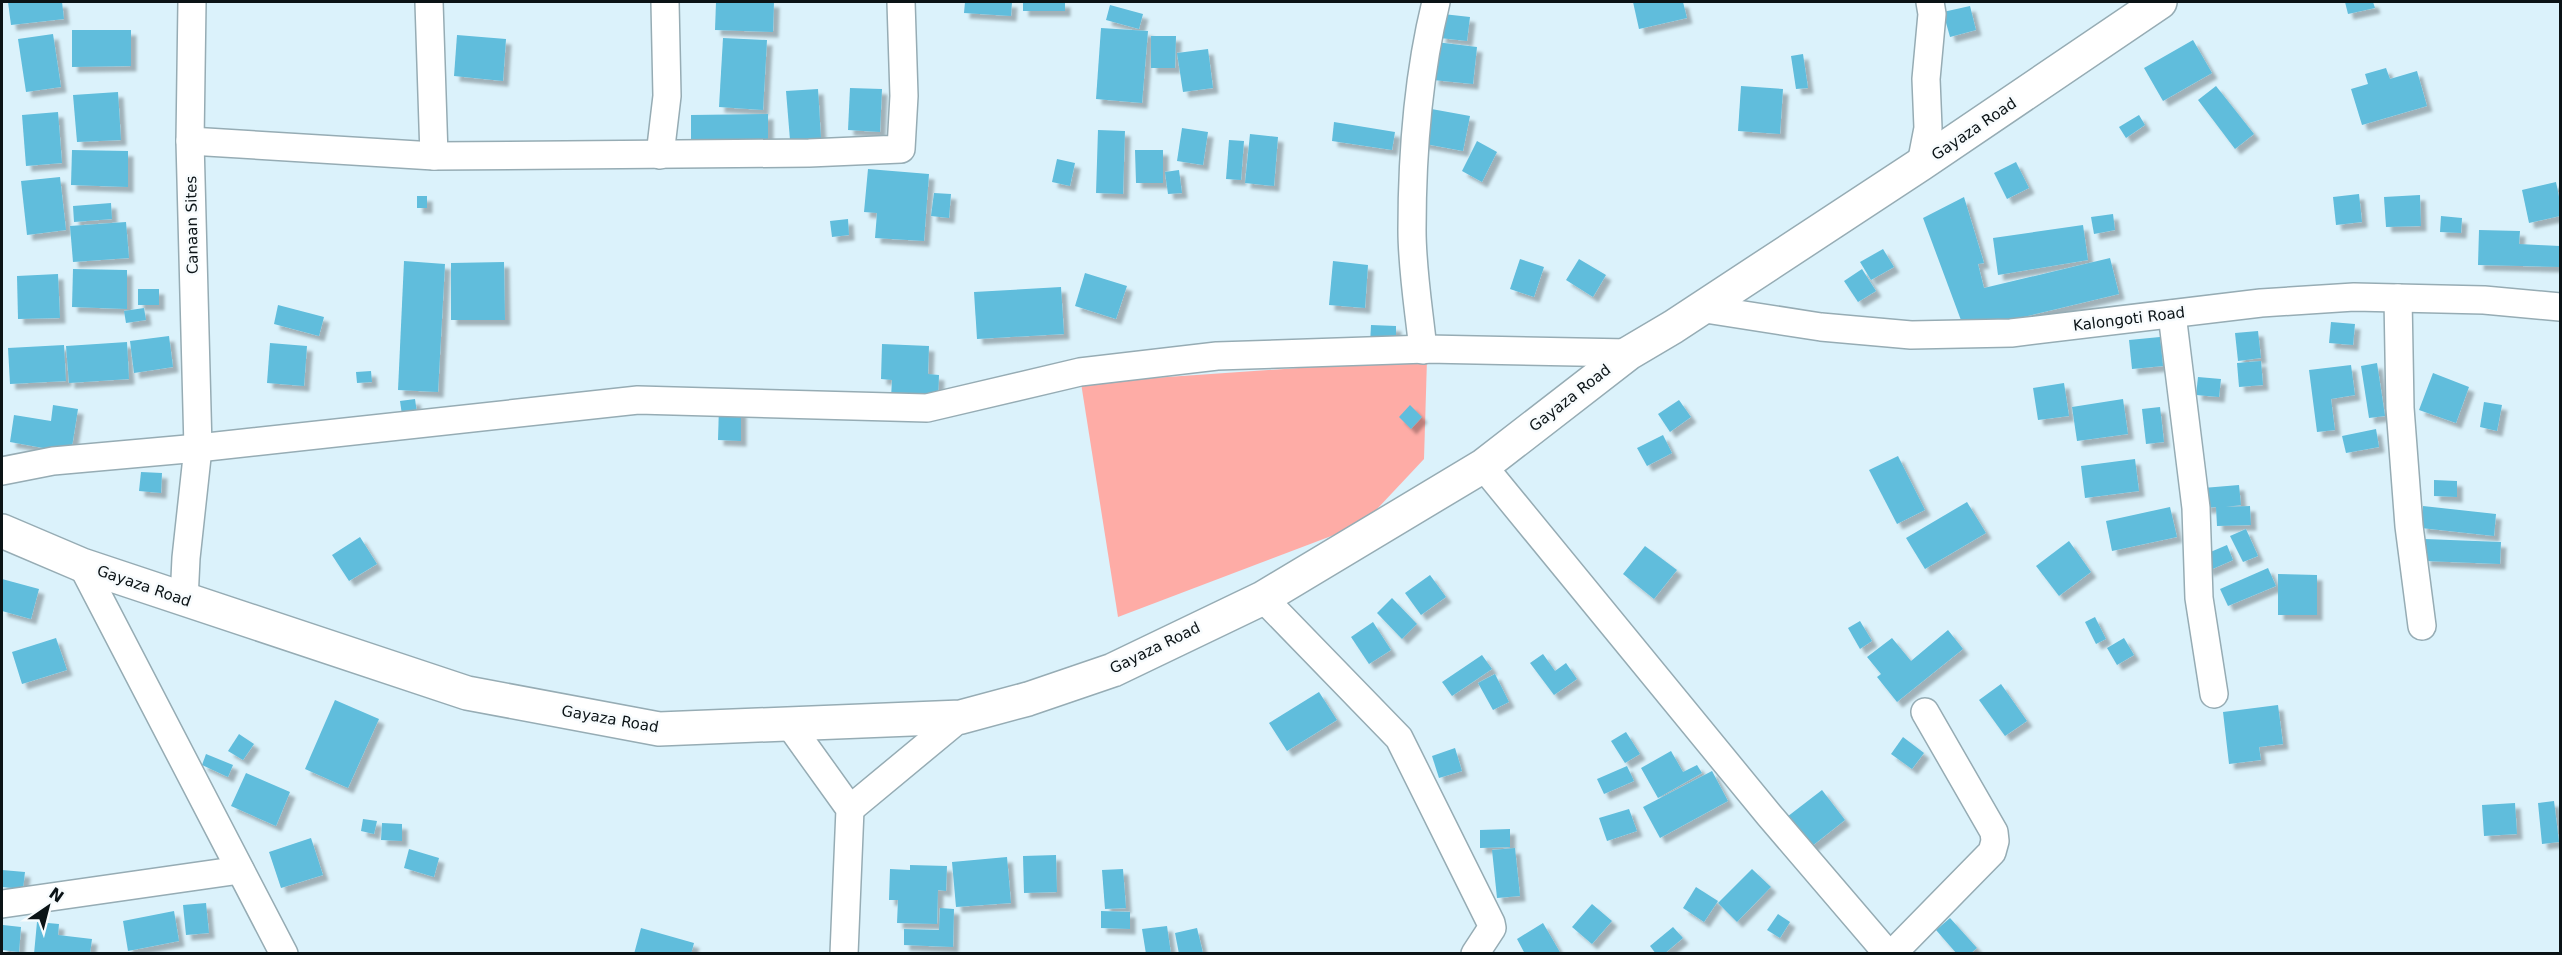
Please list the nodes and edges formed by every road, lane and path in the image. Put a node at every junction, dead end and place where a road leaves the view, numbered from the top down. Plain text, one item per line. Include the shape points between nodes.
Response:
1 (192, 2) edge
2 (429, 2) edge
3 (665, 2) edge
4 (901, 2) edge
5 (1436, 2) edge
6 (1930, 2) edge
7 (2160, 2) edge
8 (190, 141) junction
9 (660, 154) junction
10 (434, 156) junction
11 (1921, 165) junction
12 (2398, 298) junction
13 (2560, 307) edge
14 (1699, 308) junction
15 (2172, 314) junction
16 (1423, 350) junction
17 (1629, 353) junction
18 (198, 448) junction
19 (1483, 466) junction
20 (2, 471) edge
21 (2, 531) edge
22 (82, 565) junction
23 (1263, 598) junction
24 (184, 600) junction
25 (2422, 626) dead end
26 (2214, 694) dead end
27 (1925, 712) dead end
28 (962, 717) junction
29 (789, 724) junction
30 (850, 809) junction
31 (240, 870) junction
32 (2, 904) edge
33 (284, 954) edge
34 (844, 954) edge
35 (1475, 954) edge
36 (1890, 954) edge

1 - 8 street, Canaan Sites
2 - 10 street
3 - 9 street via 667,96
4 - 9 street via 901,149
5 - 16 street via 1427,39 1417,133 1412,231
6 - 11 street via 1928,128
7 - 11 main road, Gayaza Road
8 - 10 street
8 - 18 street, Canaan Sites
9 - 10 street
11 - 14 main road, Gayaza Road
12 - 13 street, Kalongoti Road
12 - 15 street, Kalongoti Road via 2261,303
12 - 25 street via 2400,408
14 - 15 street, Kalongoti Road via 1821,327 1911,335 2011,333
14 - 17 main road, Gayaza Road
15 - 26 street via 2196,508 2199,598
16 - 17 street
16 - 18 street via 1216,356 1080,372 927,408 638,400
17 - 19 main road, Gayaza Road
18 - 20 street via 53,460
18 - 24 street, Canaan Sites
19 - 23 main road, Gayaza Road
19 - 36 street via 1769,815
21 - 22 main road, Gayaza Road
22 - 24 main road, Gayaza Road
22 - 31 street
23 - 28 main road, Gayaza Road via 1113,670
23 - 35 street via 1400,738 1491,923 1492,928
24 - 29 main road, Gayaza Road via 466,693 659,729
27 - 36 street via 1994,832 1995,842 1992,852
28 - 29 main road, Gayaza Road
28 - 30 street
29 - 30 street
30 - 34 street
31 - 32 street
31 - 33 street

